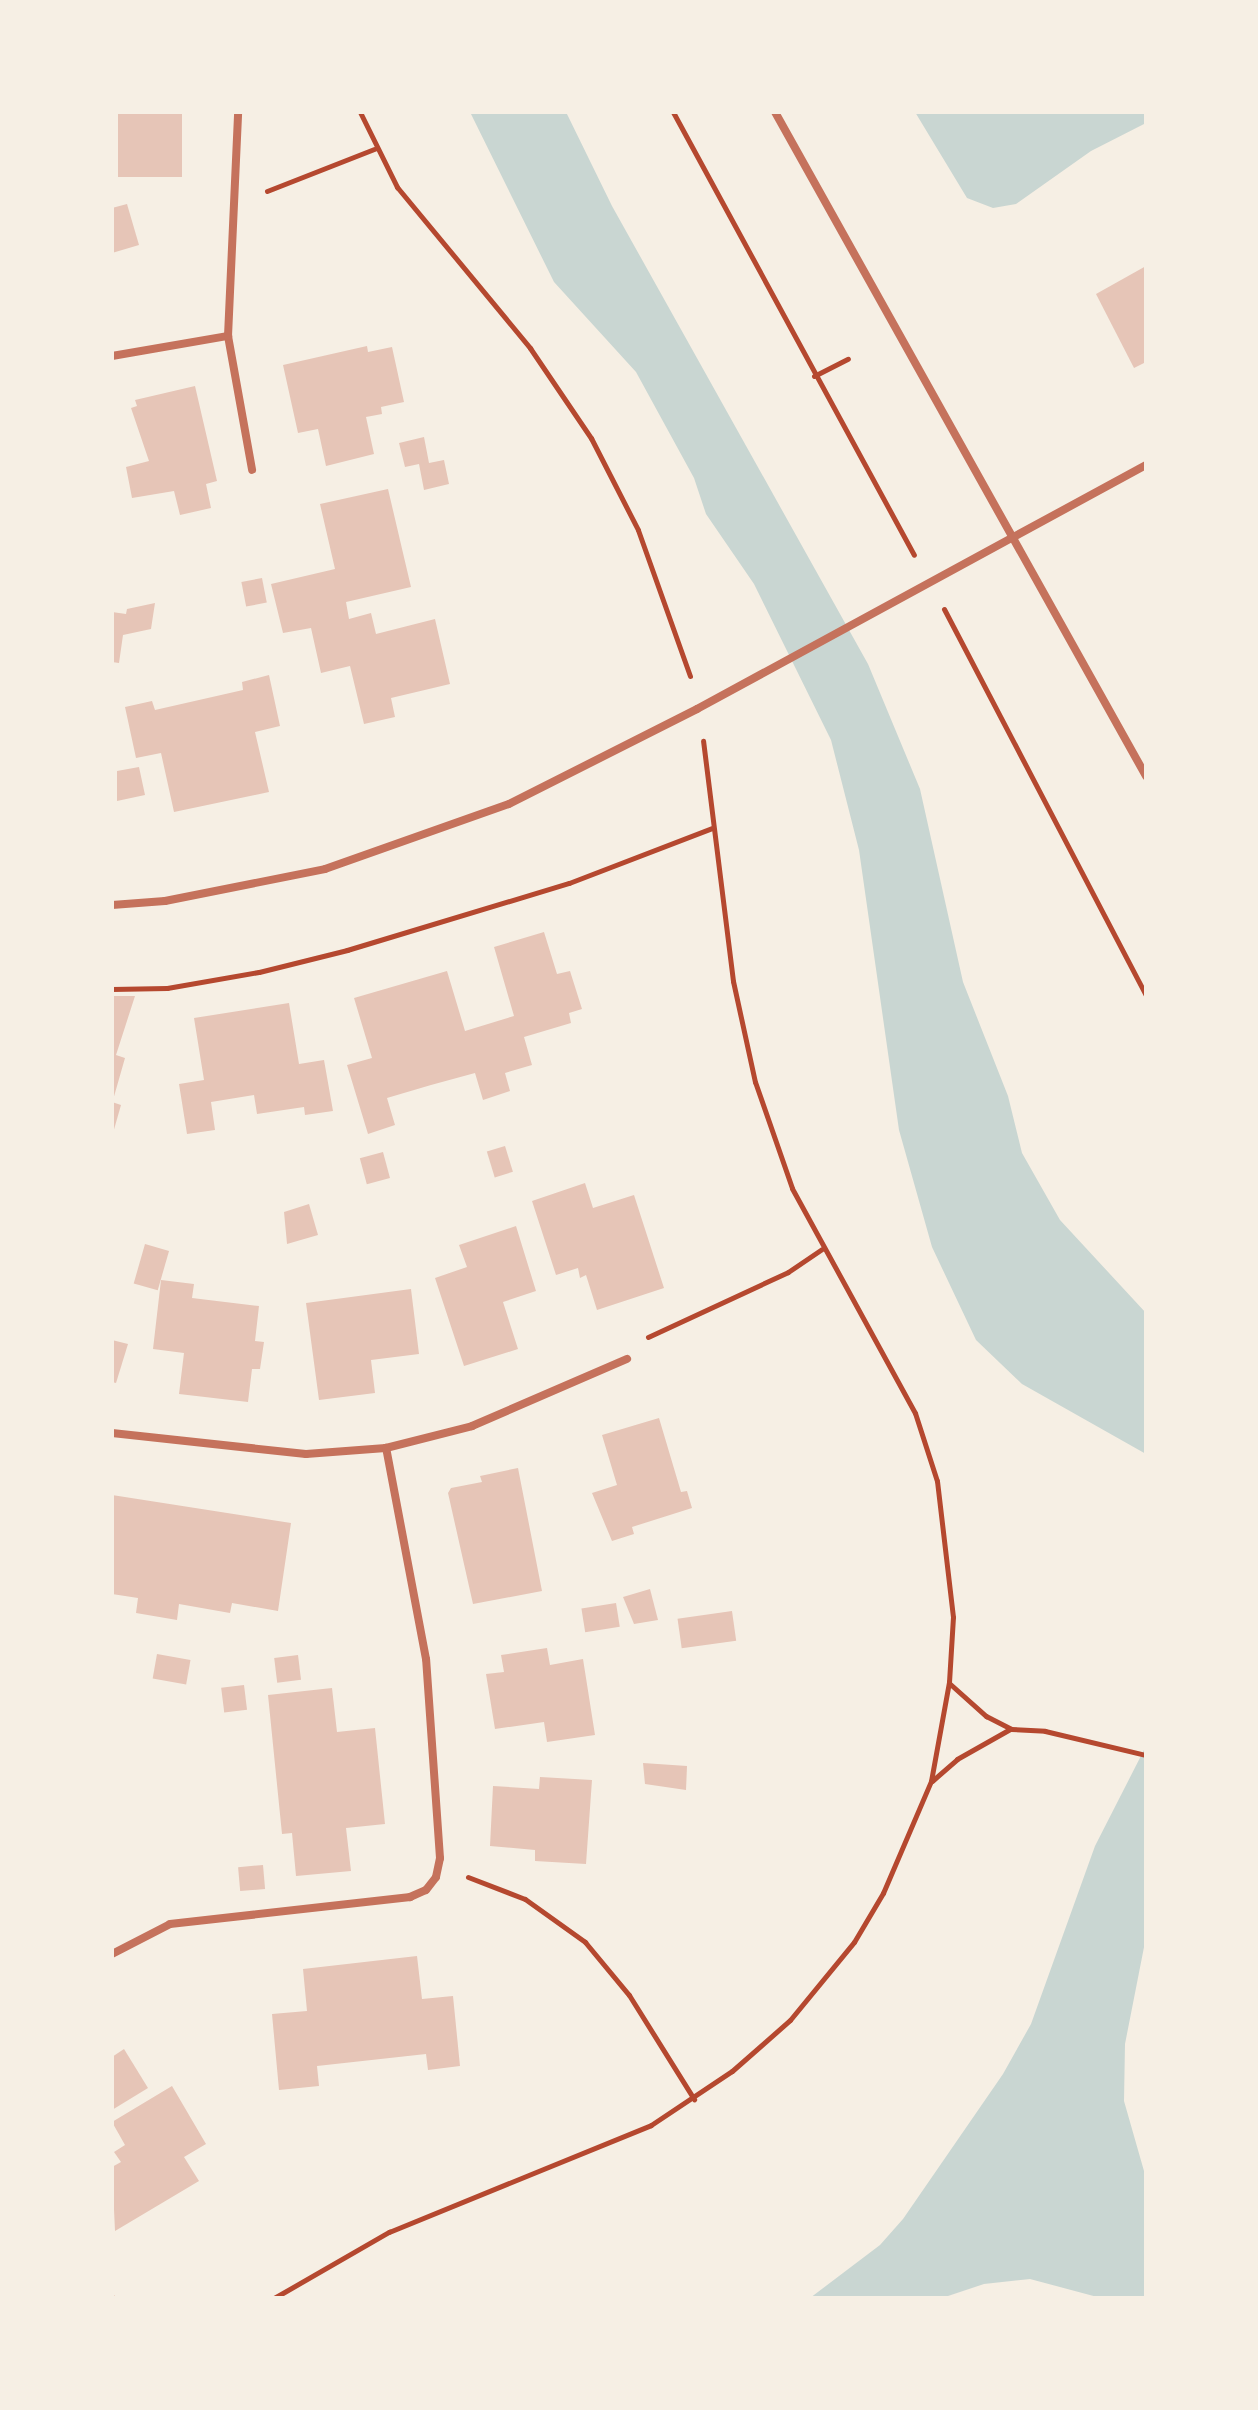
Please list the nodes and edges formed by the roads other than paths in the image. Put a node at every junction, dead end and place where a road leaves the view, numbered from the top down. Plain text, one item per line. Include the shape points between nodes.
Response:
1 (238, 112) edge
2 (775, 112) edge
3 (228, 336) junction
4 (112, 356) edge
5 (1146, 465) edge
6 (252, 470) dead end
7 (1013, 538) junction
8 (1146, 776) edge
9 (112, 905) edge
10 (627, 1359) road end
11 (112, 1433) edge
12 (386, 1448) junction
13 (112, 1954) edge

1 - 3 street via 230,197
2 - 7 street
3 - 4 street
3 - 6 street
5 - 7 street
7 - 8 street
7 - 9 street via 509,804 325,869 251,886
10 - 12 street via 472,1426
11 - 12 street via 306,1454
12 - 13 street via 426,1659 440,1858 436,1877 426,1890 410,1897 170,1924

